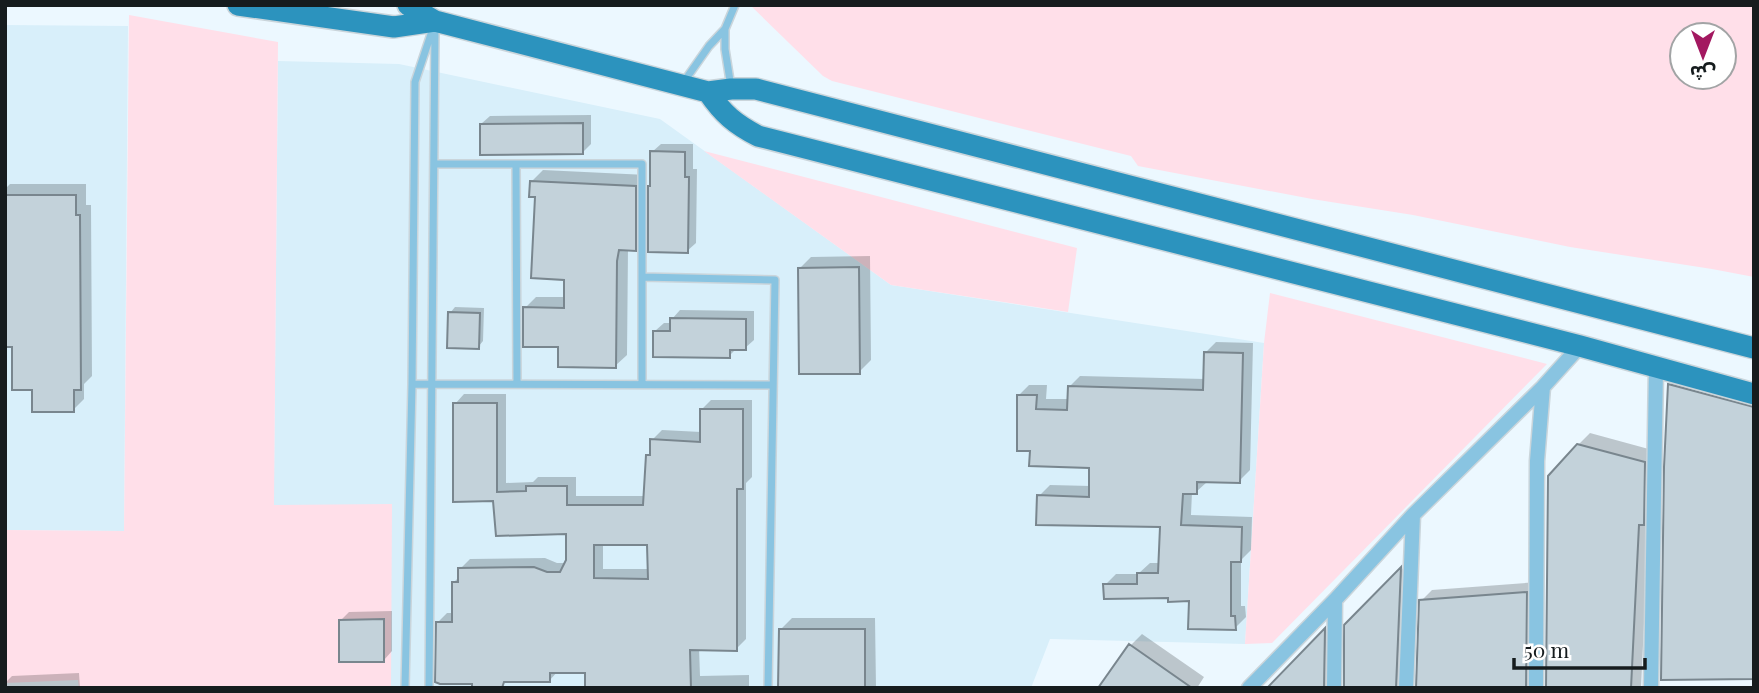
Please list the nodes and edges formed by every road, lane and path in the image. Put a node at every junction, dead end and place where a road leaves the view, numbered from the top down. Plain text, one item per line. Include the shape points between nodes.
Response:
1 (238, 5) edge
2 (408, 5) edge
3 (735, 5) edge
4 (435, 21) junction
5 (725, 29) junction
6 (682, 85) junction
7 (731, 89) junction
8 (708, 92) junction
9 (434, 164) junction
10 (516, 164) junction
11 (642, 277) junction
12 (1580, 346) junction
13 (1754, 348) edge
14 (1656, 368) junction
15 (412, 384) junction
16 (433, 384) junction
17 (517, 384) junction
18 (642, 384) junction
19 (773, 385) junction
20 (1543, 387) junction
21 (1754, 394) edge
22 (1413, 515) junction
23 (1335, 600) junction
24 (405, 688) edge
25 (429, 688) edge
26 (768, 688) edge
27 (1249, 688) edge
28 (1334, 688) edge
29 (1406, 688) edge
30 (1536, 688) edge
31 (1651, 688) edge

1 - 4 main road via 394,27
2 - 4 main road
3 - 5 lane
4 - 6 main road
4 - 9 lane
4 - 15 lane via 415,82
5 - 6 lane
5 - 7 lane
6 - 8 main road
7 - 8 main road
7 - 13 main road via 756,89
8 - 12 main road via 721,111 758,136
9 - 10 lane
9 - 16 lane
10 - 11 lane via 642,164
10 - 17 lane
11 - 18 lane
11 - 19 lane via 775,280
12 - 14 main road
12 - 20 street
14 - 21 main road
14 - 31 street
15 - 16 lane
15 - 24 lane
16 - 17 lane
16 - 25 lane
17 - 18 lane
18 - 19 lane
19 - 26 lane
20 - 22 street
20 - 30 street via 1537,461
22 - 23 street
22 - 29 street
23 - 27 street
23 - 28 street

